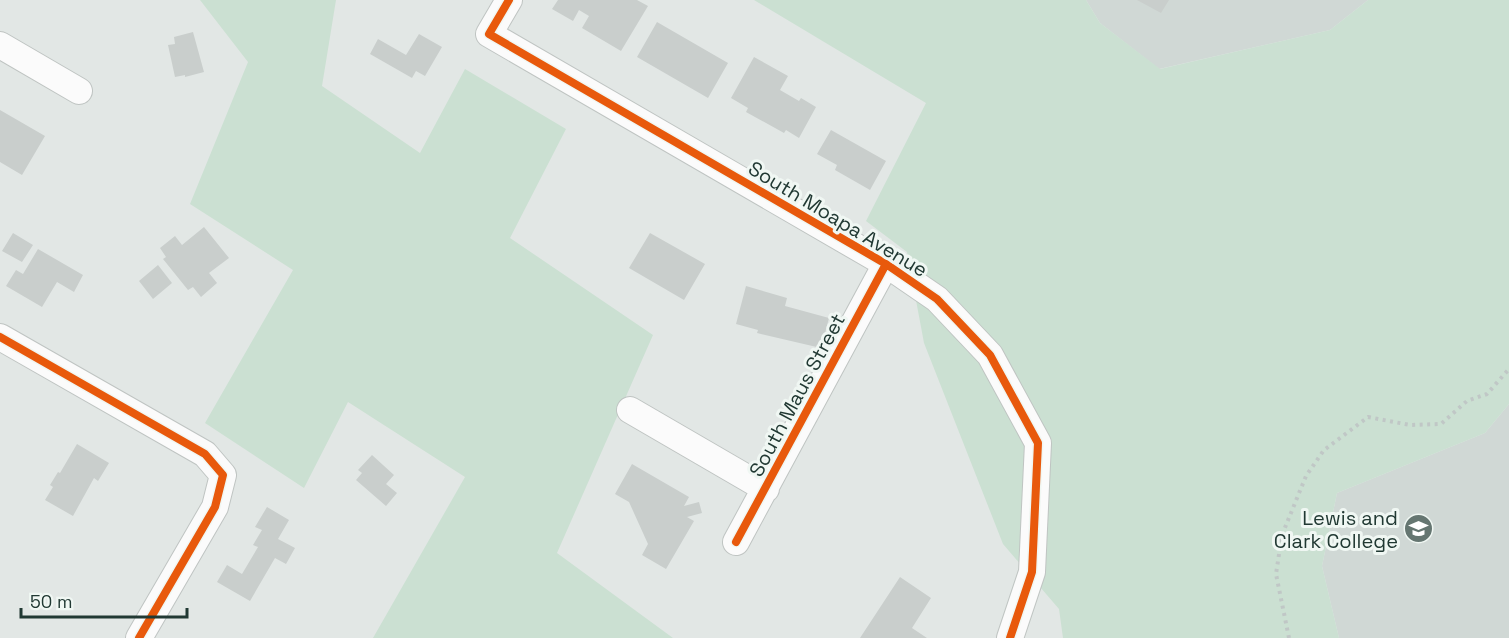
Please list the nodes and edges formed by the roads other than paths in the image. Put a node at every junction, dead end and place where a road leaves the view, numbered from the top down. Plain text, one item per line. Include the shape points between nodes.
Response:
1 (509, 0) edge
2 (0, 45) edge
3 (79, 91) dead end
4 (886, 264) junction
5 (0, 337) edge
6 (630, 410) dead end
7 (766, 489) junction
8 (736, 542) dead end
9 (139, 638) edge
10 (1010, 638) edge

1 - 4 street, South Moapa Avenue via 489,34
2 - 3 street
4 - 7 street, South Maus Street
4 - 10 street, South Moapa Avenue via 937,299 990,355 1038,442 1032,572
5 - 9 street via 205,454 223,475 215,507
6 - 7 street
7 - 8 street, South Maus Street

